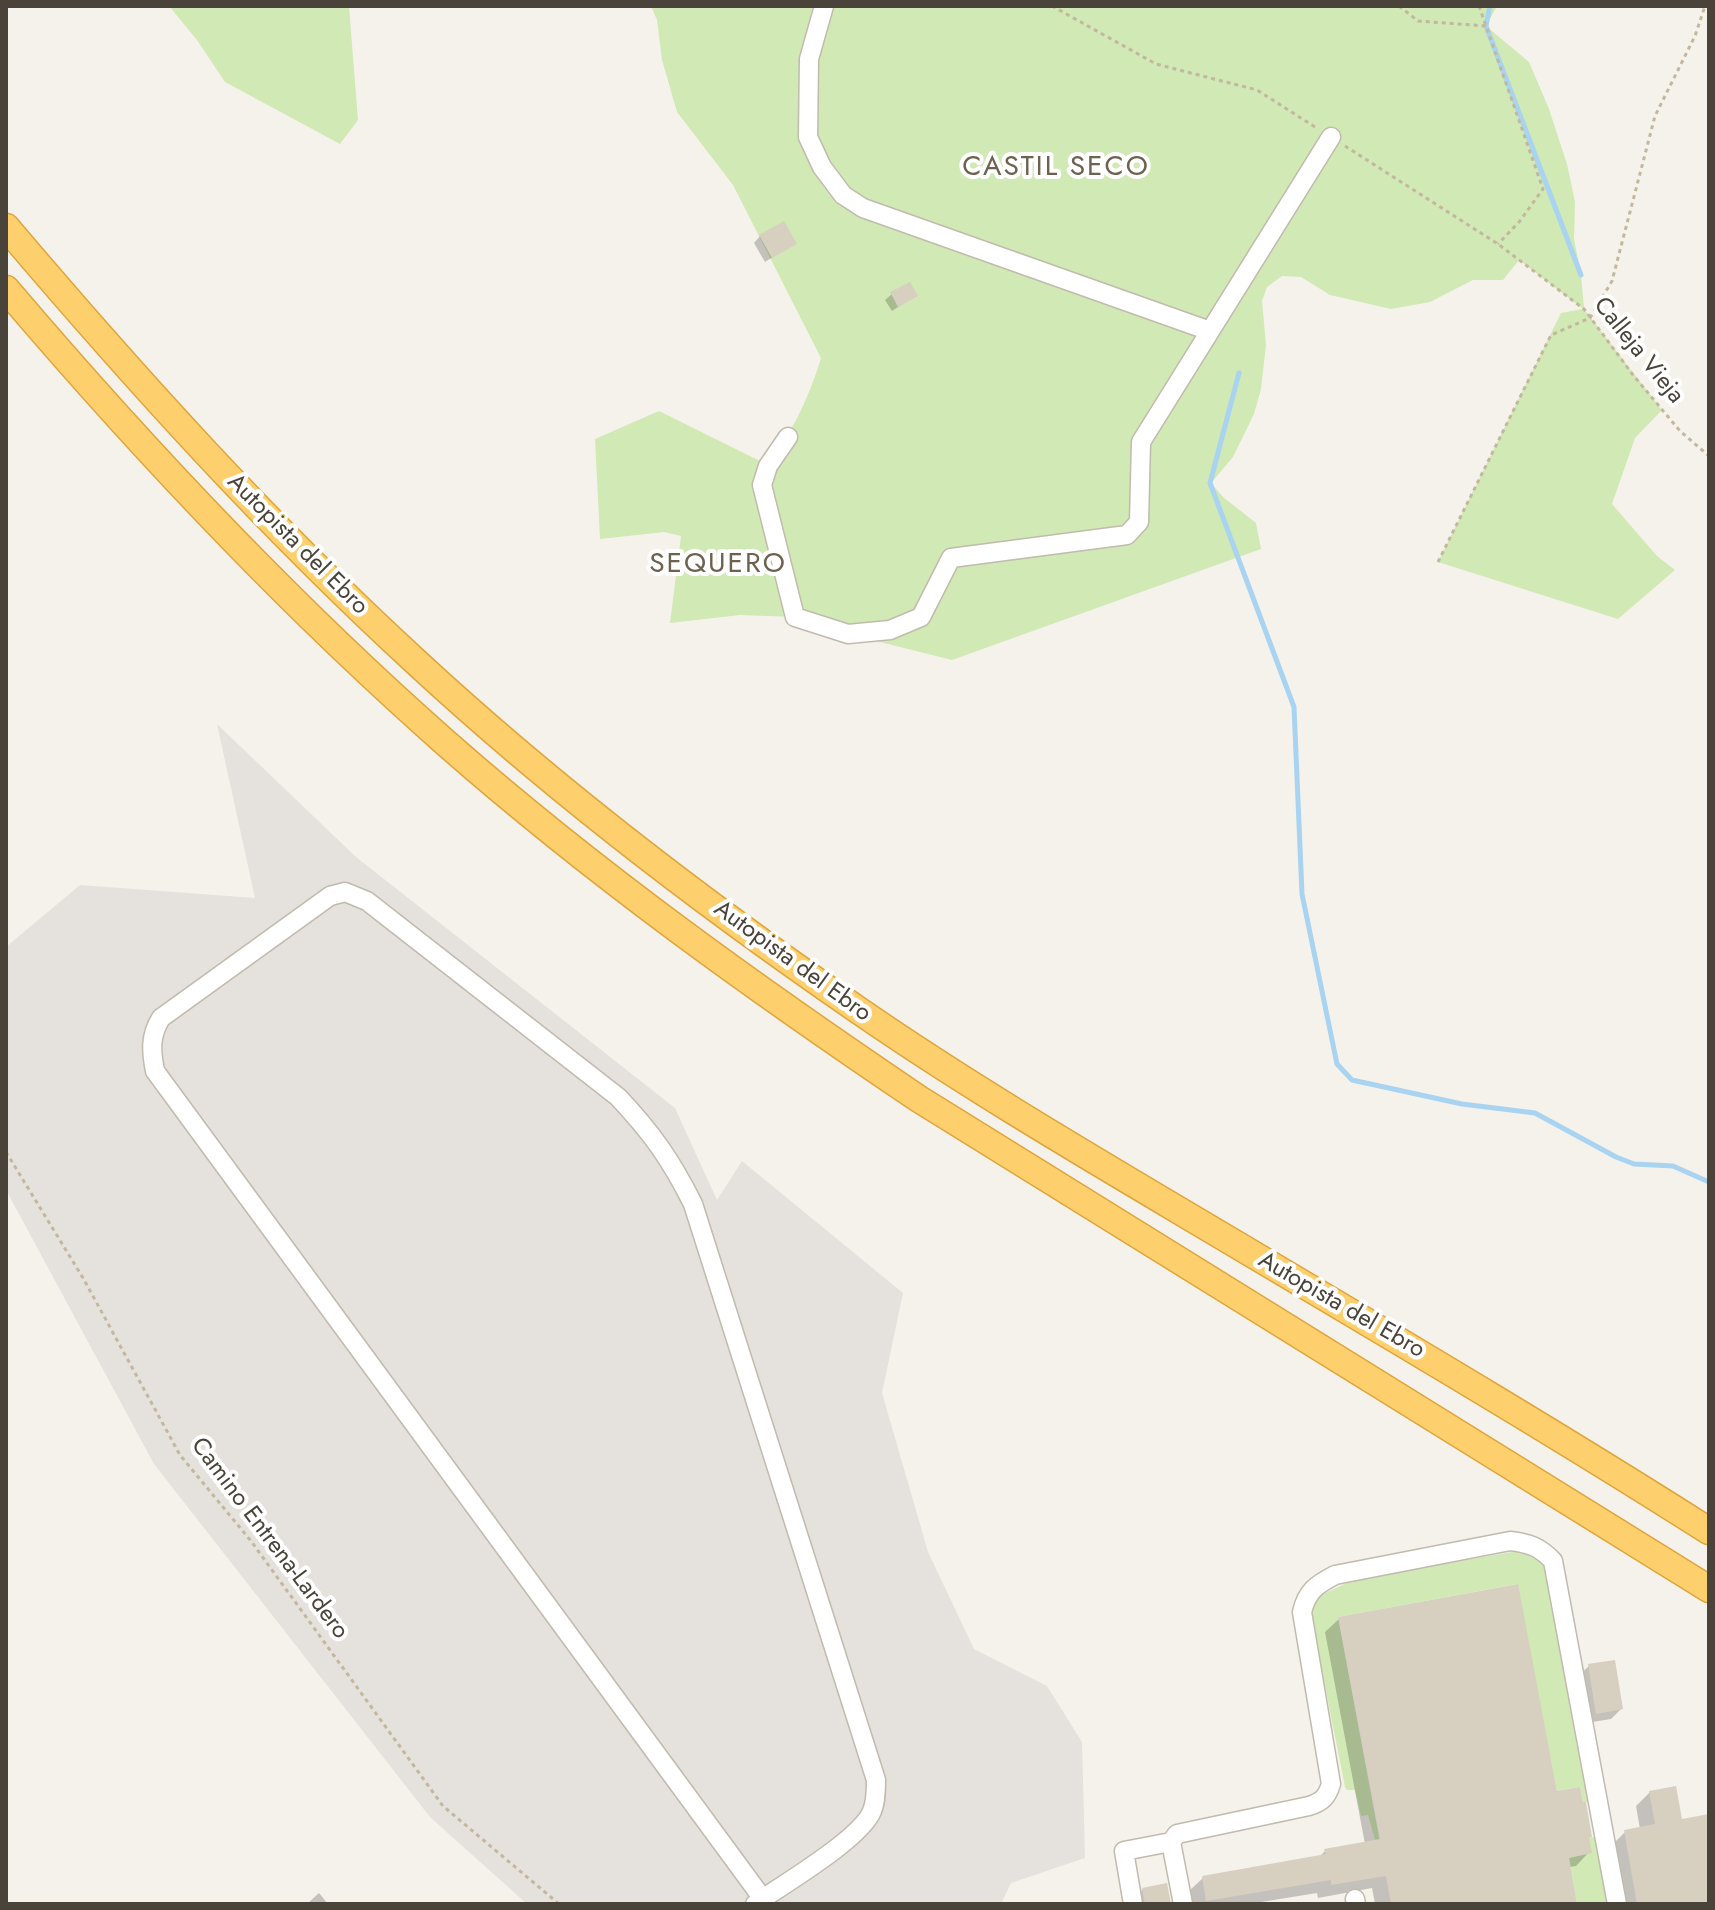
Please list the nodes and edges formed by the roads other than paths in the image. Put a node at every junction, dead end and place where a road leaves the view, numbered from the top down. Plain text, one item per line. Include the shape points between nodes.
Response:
1 (824, 6) edge
2 (1331, 137) road end
3 (6, 227) edge
4 (6, 289) edge
5 (1210, 331) junction
6 (788, 437) dead end
7 (1709, 1531) edge
8 (1709, 1589) edge
9 (1171, 1842) junction
10 (759, 1901) edge
11 (1133, 1904) edge
12 (1183, 1904) edge
13 (1617, 1904) edge

1 - 5 street via 809,59 808,137 843,195 863,208
2 - 5 street
3 - 7 highway, Autopista del Ebro via 172,418 354,604 516,749 684,884 982,1091
4 - 8 highway, Autopista del Ebro via 149,452 289,597 448,745 622,887 807,1024 919,1099
5 - 6 street via 1141,442 1139,522 1127,535 951,558 921,617 890,630 848,634 795,617 762,485
9 - 11 street via 1124,1851
9 - 12 street
9 - 13 street via 1190,1830 1309,1806 1328,1796 1331,1784 1302,1612 1306,1595 1317,1585 1335,1575 1510,1541 1529,1543 1553,1561
10 - 10 street via 866,1822 873,1810 876,1780 693,1204 650,1131 618,1097 367,901 345,892 330,896 161,1018 153,1032 155,1071

